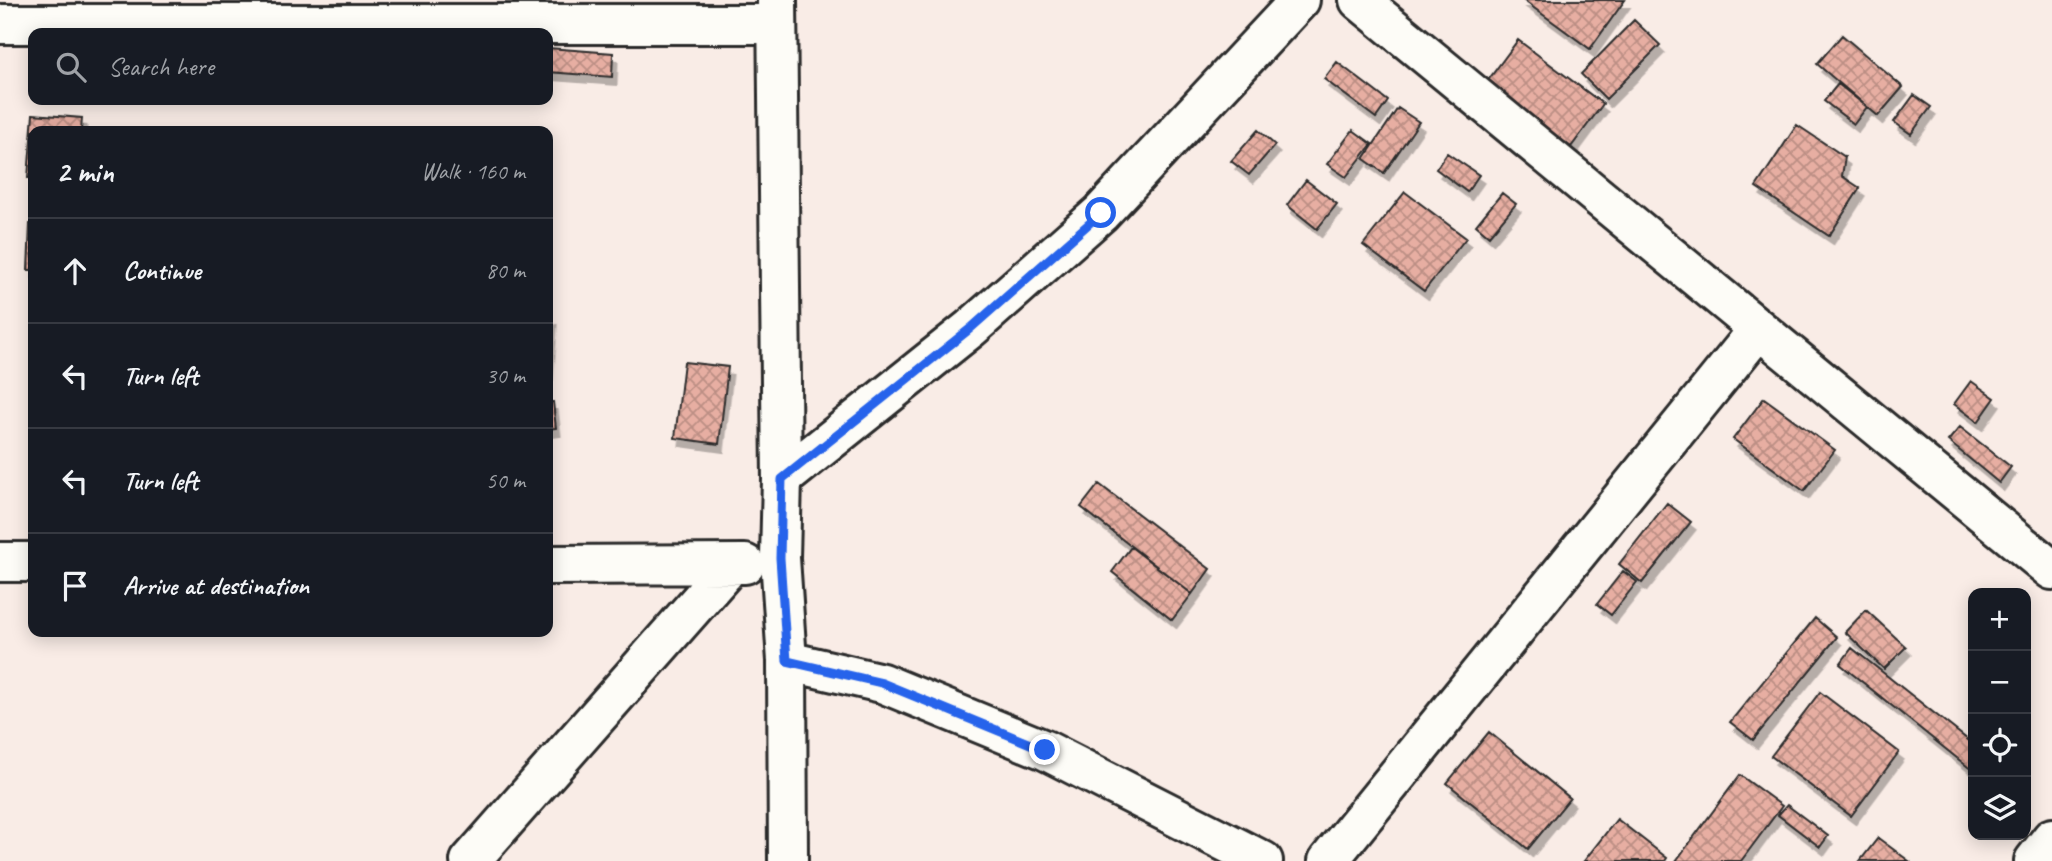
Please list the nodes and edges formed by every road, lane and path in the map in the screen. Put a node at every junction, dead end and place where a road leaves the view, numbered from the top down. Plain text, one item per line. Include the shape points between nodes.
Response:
1 (1300, 0) edge
2 (1359, 0) edge
3 (777, 12) edge
4 (0, 24) edge
5 (1758, 330) junction
6 (782, 479) junction
7 (780, 558) junction
8 (0, 562) edge
9 (28, 562) edge
10 (553, 565) edge
11 (730, 566) junction
12 (2052, 570) edge
13 (787, 661) junction
14 (2052, 838) edge
15 (470, 861) edge
16 (788, 861) edge
17 (1263, 861) edge
18 (1328, 861) edge
19 (2034, 861) edge

1 - 6 street via 1101,213 971,328
2 - 5 street
3 - 4 street
3 - 6 street
5 - 12 street
5 - 18 street
6 - 7 street
7 - 11 street
7 - 13 street
8 - 9 street
10 - 11 street
11 - 15 street
13 - 16 street
13 - 17 street via 882,683 1045,750
14 - 19 street

